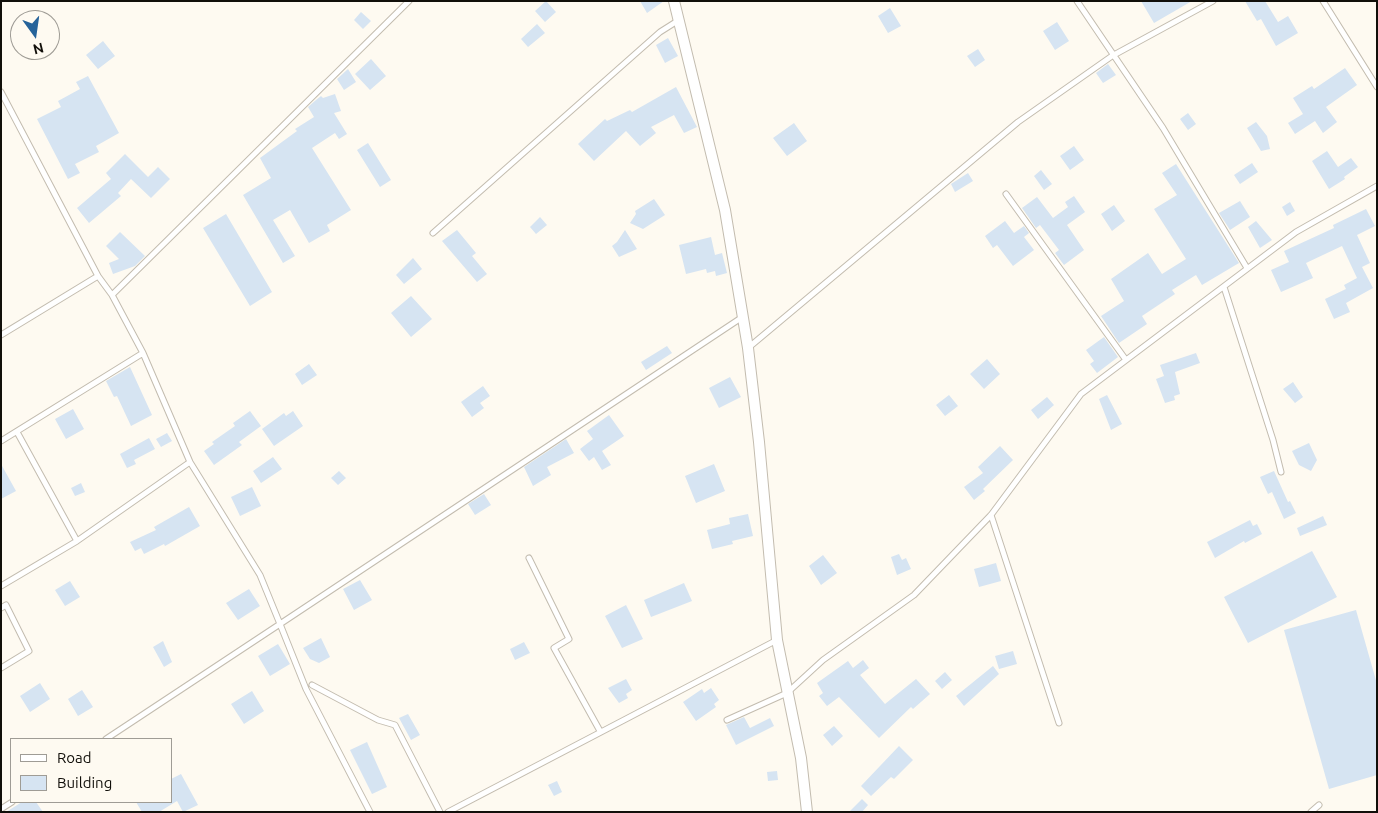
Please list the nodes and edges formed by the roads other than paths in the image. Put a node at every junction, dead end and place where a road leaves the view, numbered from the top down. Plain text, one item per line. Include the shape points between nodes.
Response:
1 (409, 1) edge
2 (674, 1) edge
3 (1077, 1) edge
4 (1213, 1) edge
5 (1323, 1) edge
6 (679, 20) junction
7 (1112, 56) junction
8 (1377, 87) edge
9 (1, 92) edge
10 (1377, 186) edge
11 (1006, 194) dead end
12 (434, 233) dead end
13 (1247, 268) junction
14 (98, 276) junction
15 (1224, 287) junction
16 (112, 295) junction
17 (742, 318) junction
18 (1, 335) edge
19 (748, 348) junction
20 (143, 353) junction
21 (1126, 360) junction
22 (17, 432) junction
23 (1, 441) edge
24 (190, 462) junction
25 (1280, 472) dead end
26 (991, 515) junction
27 (77, 541) junction
28 (529, 558) dead end
29 (1, 586) edge
30 (1, 608) edge
31 (280, 624) junction
32 (777, 640) junction
33 (1, 668) edge
34 (312, 685) dead end
35 (787, 693) junction
36 (728, 720) dead end
37 (1059, 723) dead end
38 (600, 731) junction
39 (108, 738) edge
40 (1319, 805) dead end
41 (370, 812) edge
42 (440, 812) edge
43 (448, 812) edge
44 (807, 812) edge
45 (1311, 812) edge

1 - 16 lane
2 - 6 street
3 - 7 lane
4 - 7 lane
5 - 8 lane
6 - 12 lane via 660,32
6 - 17 street via 725,210
7 - 13 lane via 1163,128
7 - 19 lane via 1018,122
9 - 14 lane
10 - 13 lane via 1296,232
11 - 21 lane
13 - 15 lane
14 - 16 lane
14 - 18 lane
15 - 21 lane
15 - 25 lane via 1273,440
16 - 20 lane
17 - 19 street
17 - 31 lane
19 - 32 street
20 - 22 lane
20 - 24 lane
21 - 26 lane via 1081,394
22 - 23 lane
22 - 27 lane
24 - 27 lane
24 - 31 lane via 260,574
26 - 35 lane via 914,595 823,660
26 - 37 lane
27 - 29 lane
28 - 38 lane via 569,640 554,648
30 - 33 lane via 6,605 29,651
31 - 39 lane
31 - 41 lane via 306,688
32 - 35 street
32 - 38 lane
34 - 42 lane via 378,720 395,725
35 - 36 lane
35 - 44 street via 801,758
38 - 43 lane
40 - 45 lane

